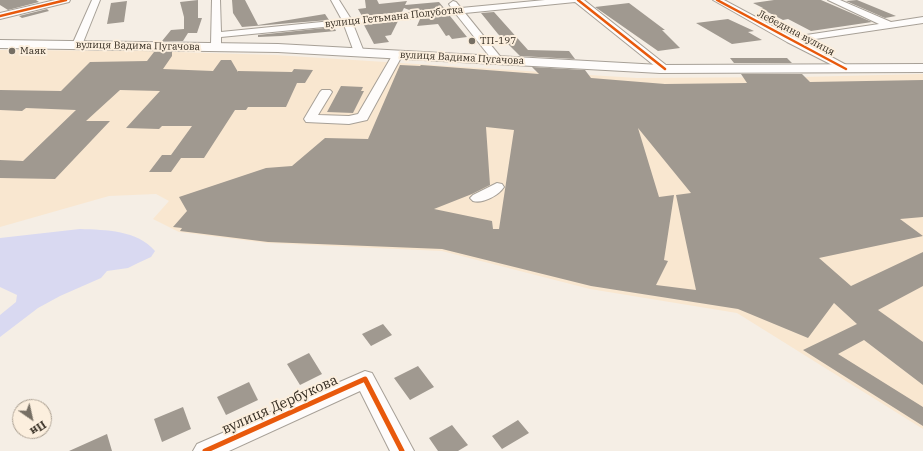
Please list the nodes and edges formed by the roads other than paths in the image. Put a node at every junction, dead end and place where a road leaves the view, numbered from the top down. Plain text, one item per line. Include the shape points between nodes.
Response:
1 (66, 0) edge
2 (96, 0) edge
3 (216, 0) edge
4 (335, 0) edge
5 (449, 0) edge
6 (572, 0) edge
7 (578, 0) edge
8 (717, 0) edge
9 (832, 0) edge
10 (458, 10) junction
11 (0, 16) edge
12 (923, 20) edge
13 (347, 22) junction
14 (890, 25) junction
15 (791, 40) junction
16 (216, 41) junction
17 (0, 44) edge
18 (77, 45) junction
19 (359, 52) junction
20 (398, 54) junction
21 (498, 60) junction
22 (923, 68) edge
23 (665, 69) junction
24 (846, 70) junction
25 (326, 92) dead end
26 (497, 187) dead end
27 (478, 198) dead end
28 (205, 451) edge
29 (402, 451) edge

1 - 11 street
2 - 18 street
3 - 16 street
4 - 13 street
5 - 10 street
6 - 10 street, вулиця Гетьмана Полуботка
7 - 23 street
8 - 15 street, Лебедина вулиця
9 - 14 street
10 - 13 street, вулиця Гетьмана Полуботка
10 - 21 street
12 - 14 street
13 - 16 street, вулиця Гетьмана Полуботка
13 - 19 street
14 - 15 street
15 - 24 street, Лебедина вулиця
16 - 18 main road, вулиця Вадима Пугачова
16 - 19 main road, вулиця Вадима Пугачова
17 - 18 main road, вулиця Вадима Пугачова
19 - 20 main road, вулиця Вадима Пугачова
20 - 21 main road, вулиця Вадима Пугачова
20 - 25 street via 363,117 349,120 310,119
21 - 23 main road, вулиця Вадима Пугачова
22 - 24 main road, вулиця Вадима Пугачова
23 - 24 main road, вулиця Вадима Пугачова
26 - 27 street
28 - 29 street, вулиця Дербукова via 365,379

